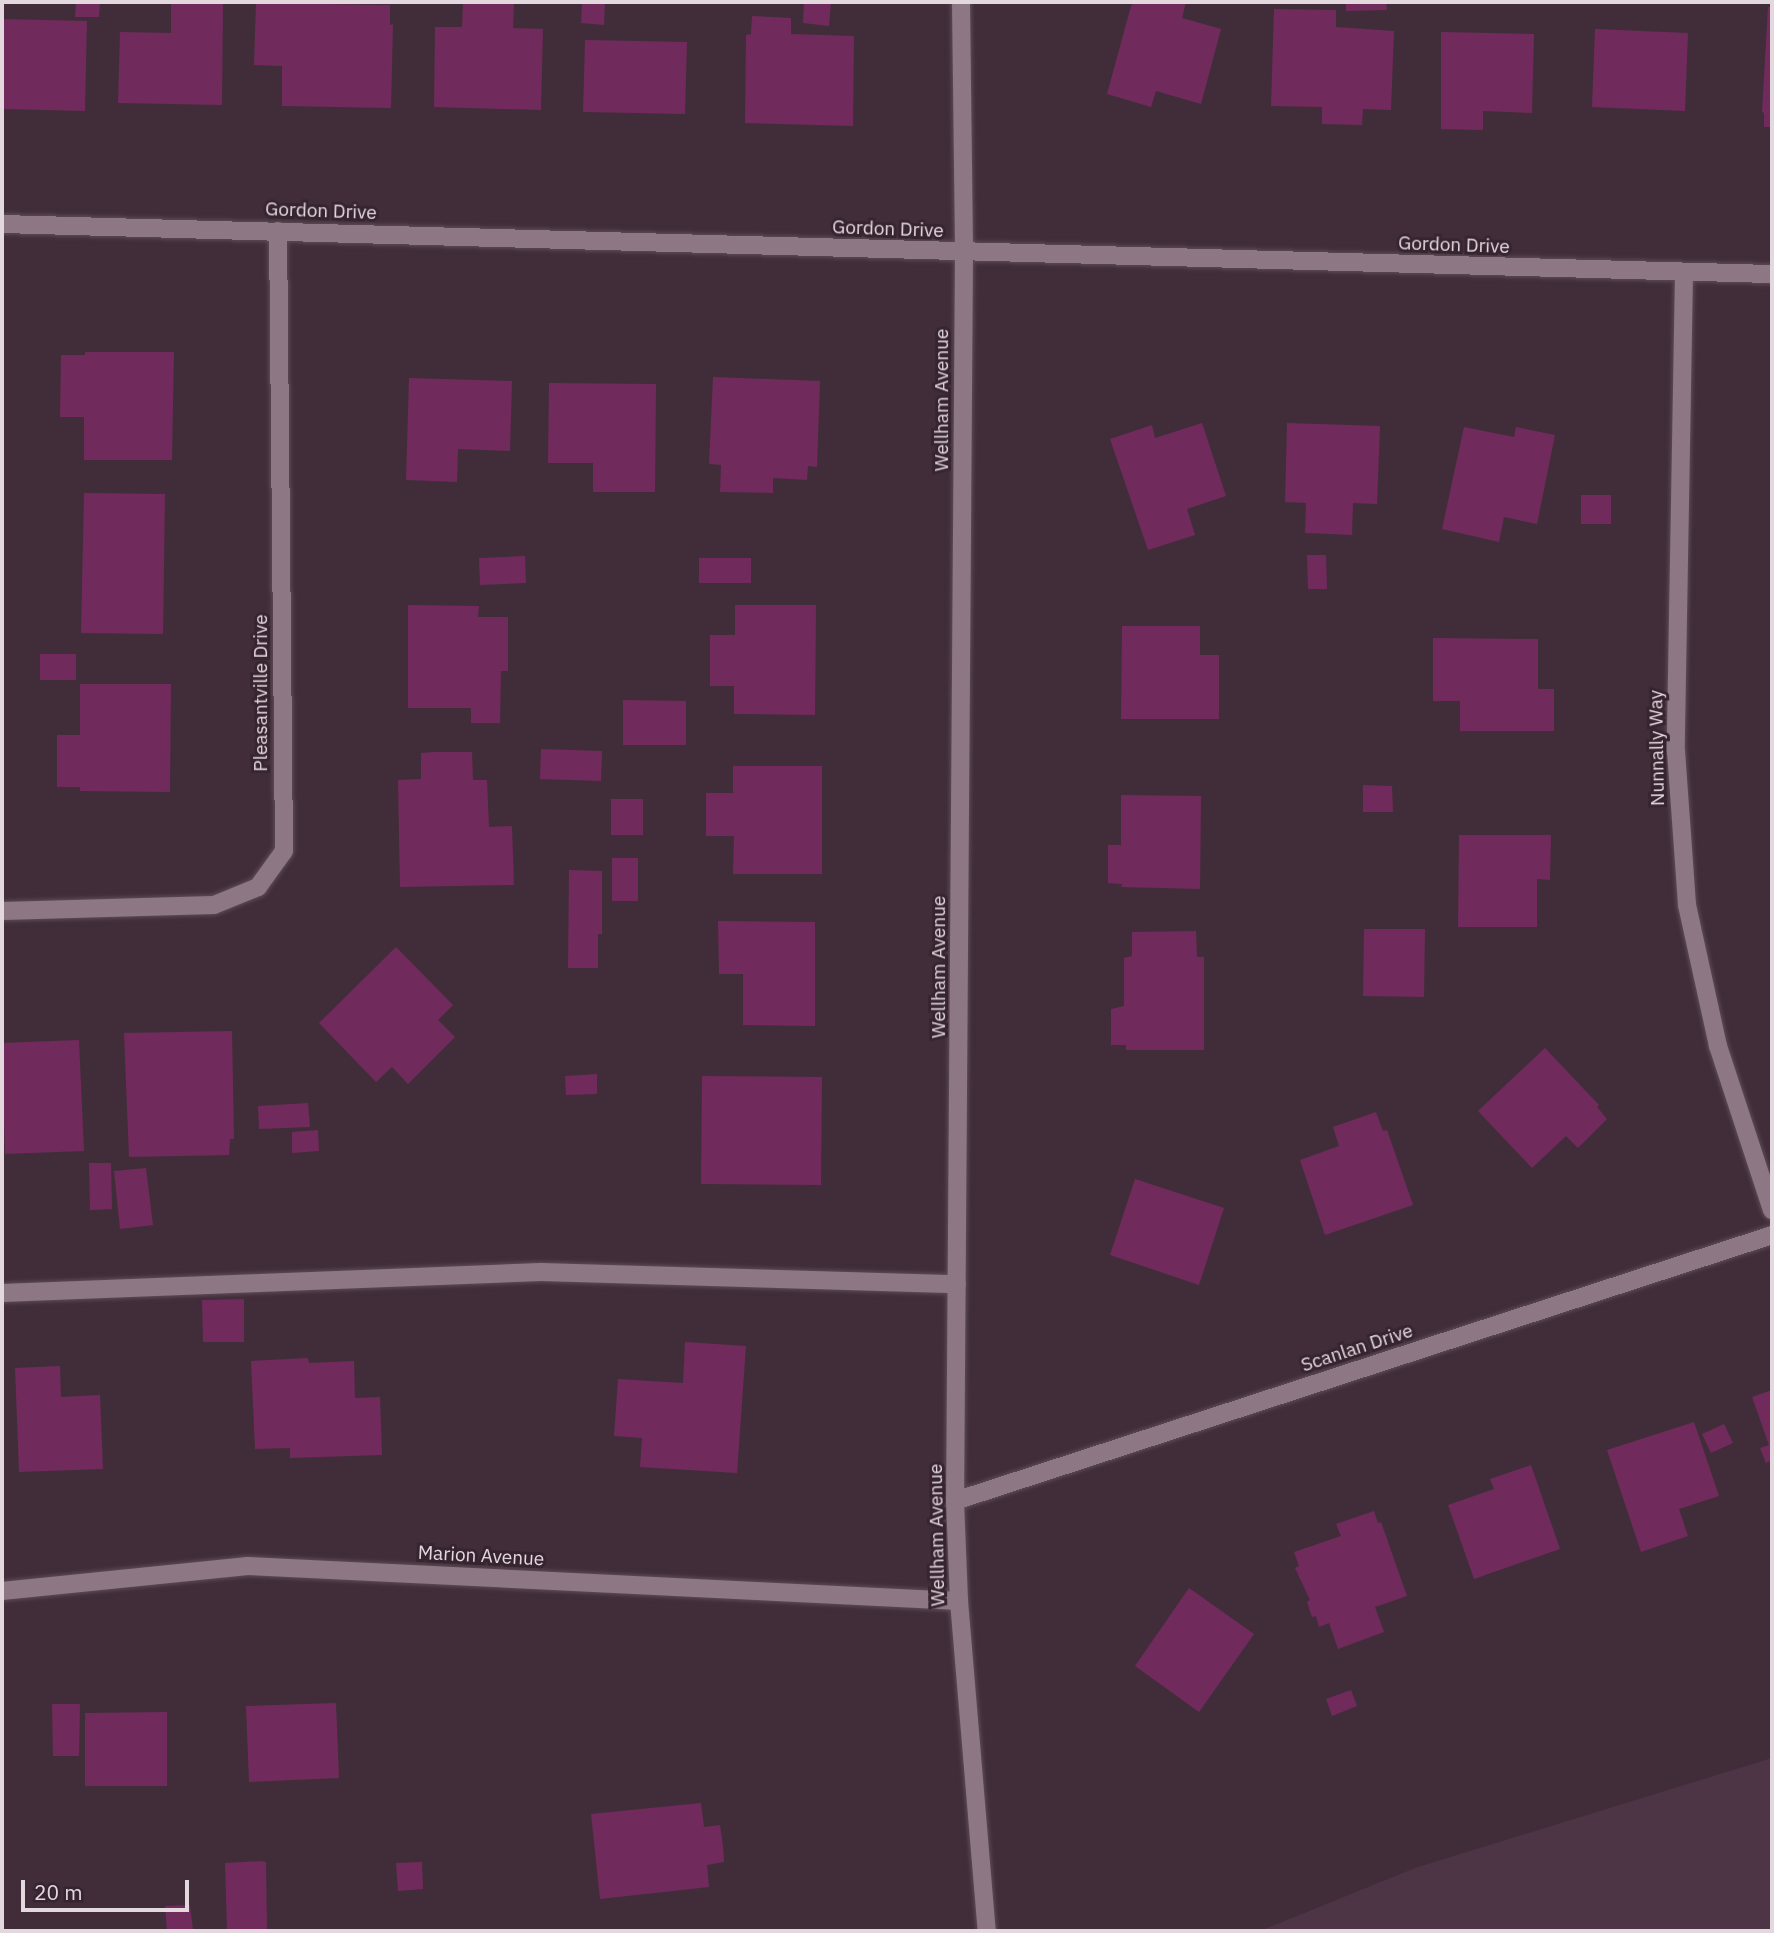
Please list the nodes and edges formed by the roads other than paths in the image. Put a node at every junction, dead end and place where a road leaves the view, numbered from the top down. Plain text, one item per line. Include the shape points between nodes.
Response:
1 (961, 2) edge
2 (2, 224) edge
3 (278, 231) junction
4 (964, 252) junction
5 (1684, 273) junction
6 (1772, 274) edge
7 (2, 911) edge
8 (1772, 1210) edge
9 (1772, 1235) edge
10 (957, 1284) junction
11 (2, 1293) edge
12 (955, 1501) junction
13 (2, 1591) edge
14 (958, 1601) junction
15 (987, 1931) edge

1 - 4 street, Wellham Avenue
2 - 3 street, Gordon Drive
3 - 4 street, Gordon Drive
3 - 7 street, Pleasantville Drive via 284,851 258,887 214,905
4 - 5 street, Gordon Drive
4 - 10 street, Wellham Avenue
5 - 6 street, Gordon Drive
5 - 8 street, Nunnally Way via 1675,751 1686,905 1718,1045
9 - 12 street, Scanlan Drive
10 - 11 street via 541,1272
10 - 12 street, Wellham Avenue
12 - 14 street, Wellham Avenue
13 - 14 street, Marion Avenue via 248,1566
14 - 15 street, Wellham Avenue

